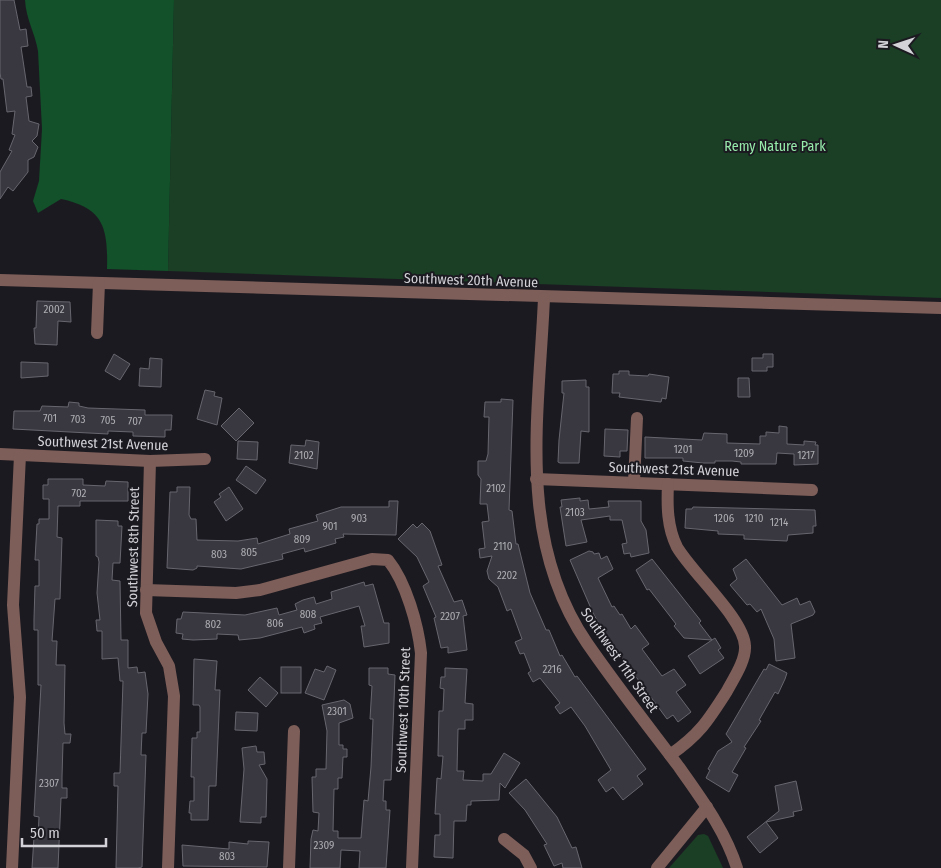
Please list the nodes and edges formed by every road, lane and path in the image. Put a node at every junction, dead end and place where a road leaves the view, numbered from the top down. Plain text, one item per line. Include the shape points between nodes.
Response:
1 (0, 280) edge
2 (99, 283) junction
3 (544, 298) junction
4 (941, 308) edge
5 (97, 333) dead end
6 (637, 418) dead end
7 (0, 454) edge
8 (20, 455) junction
9 (205, 459) dead end
10 (150, 461) junction
11 (536, 479) junction
12 (634, 482) junction
13 (668, 484) junction
14 (812, 490) dead end
15 (146, 590) junction
16 (294, 732) dead end
17 (670, 755) junction
18 (707, 807) junction
19 (504, 839) dead end
20 (12, 868) edge
21 (168, 868) edge
22 (289, 868) edge
23 (412, 868) edge
24 (531, 868) edge
25 (657, 868) edge
26 (737, 868) edge

1 - 2 street, Southwest 20th Avenue
2 - 3 street, Southwest 20th Avenue
2 - 5 street
3 - 4 street, Southwest 20th Avenue
3 - 11 street, Southwest 11th Street
6 - 12 street
7 - 8 street, Southwest 21st Avenue
8 - 10 street, Southwest 21st Avenue
8 - 20 street via 14,605 20,697
9 - 10 street, Southwest 21st Avenue
10 - 15 street, Southwest 8th Street
11 - 12 street, Southwest 21st Avenue
11 - 17 street, Southwest 11th Street via 543,540 568,610 587,643
12 - 13 street, Southwest 21st Avenue
13 - 14 street, Southwest 21st Avenue
13 - 17 street via 668,520 677,546 742,631 745,644 744,657 708,722
15 - 21 street, Southwest 8th Street via 146,613 156,642 170,666 174,696
15 - 23 street, Southwest 10th Street via 236,593 260,590 372,559 388,560 397,571 419,633 421,653
16 - 22 street
17 - 18 street, Southwest 11th Street
18 - 25 street
18 - 26 street, Southwest 11th Street via 727,840
19 - 24 street via 524,855

